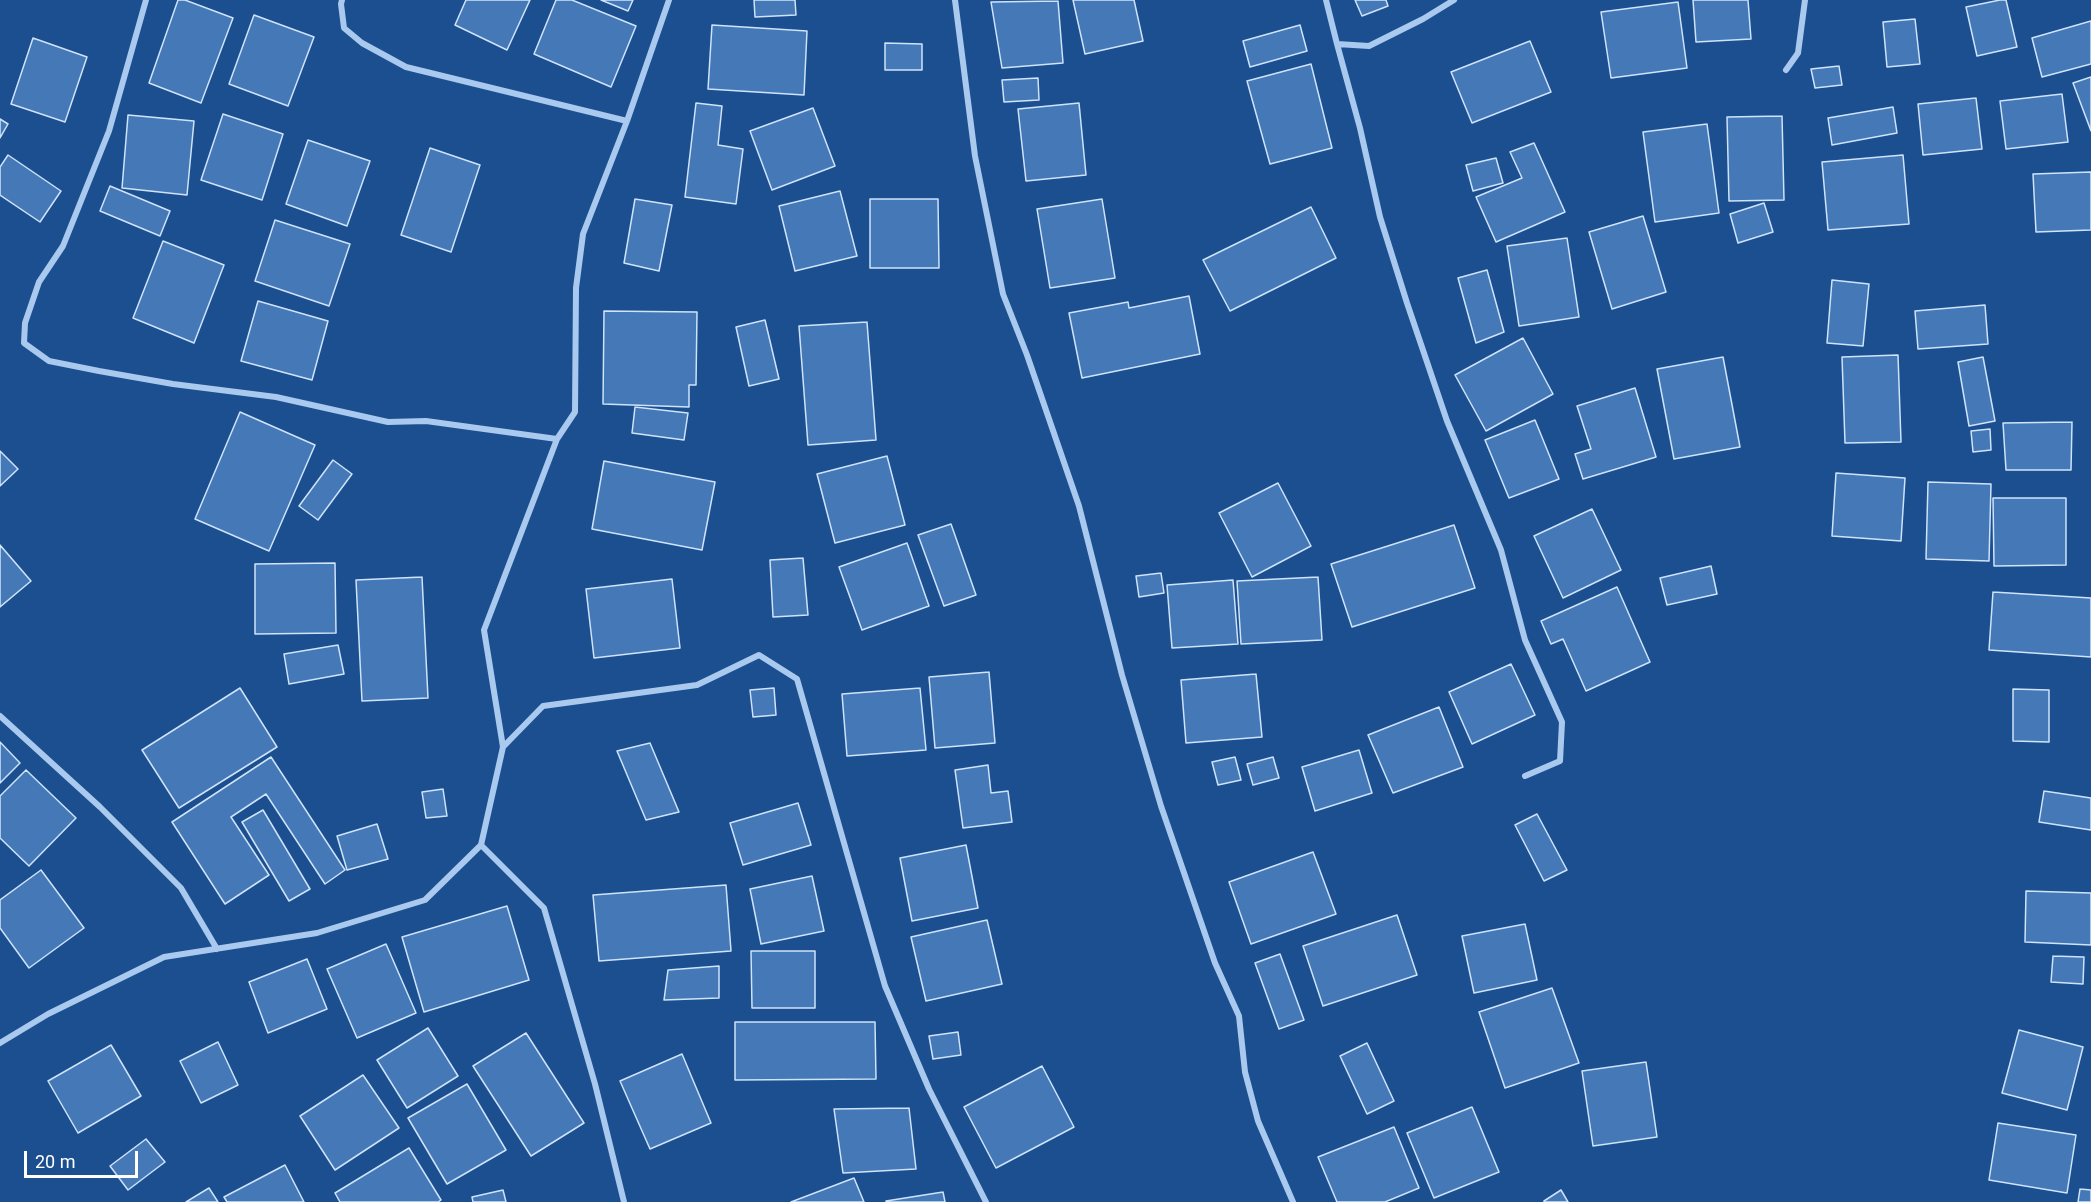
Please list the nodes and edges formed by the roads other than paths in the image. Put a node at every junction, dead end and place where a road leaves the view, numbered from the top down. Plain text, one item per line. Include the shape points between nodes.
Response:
1 (146, 0) edge
2 (342, 0) edge
3 (669, 0) edge
4 (955, 0) edge
5 (1326, 0) edge
6 (1454, 0) edge
7 (1805, 0) edge
8 (1337, 44) junction
9 (1786, 70) dead end
10 (627, 121) junction
11 (557, 439) junction
12 (0, 716) edge
13 (503, 747) junction
14 (1525, 776) dead end
15 (481, 844) junction
16 (217, 949) junction
17 (0, 1043) edge
18 (624, 1202) edge
19 (986, 1202) edge
20 (1293, 1202) edge

1 - 11 street via 109,132 63,246 39,282 25,323 24,343 49,361 109,373 276,397 388,422 426,421
2 - 10 street via 344,28 406,68
3 - 10 street
4 - 20 street via 975,156 1003,294 1079,506 1122,675 1161,806 1215,963 1239,1016 1245,1072 1258,1121
5 - 8 street
6 - 8 street via 1369,46
7 - 9 street via 1798,53
8 - 14 street via 1380,217 1407,303 1447,421 1501,550 1525,640 1562,722 1560,761
10 - 11 street via 583,234 576,288 575,412
11 - 13 street via 484,630
12 - 16 street via 181,888
13 - 15 street
13 - 19 street via 543,706 697,685 759,655 797,679 885,986 929,1089
15 - 16 street via 424,900 317,933
15 - 18 street via 544,908
16 - 17 street via 164,957 48,1014

